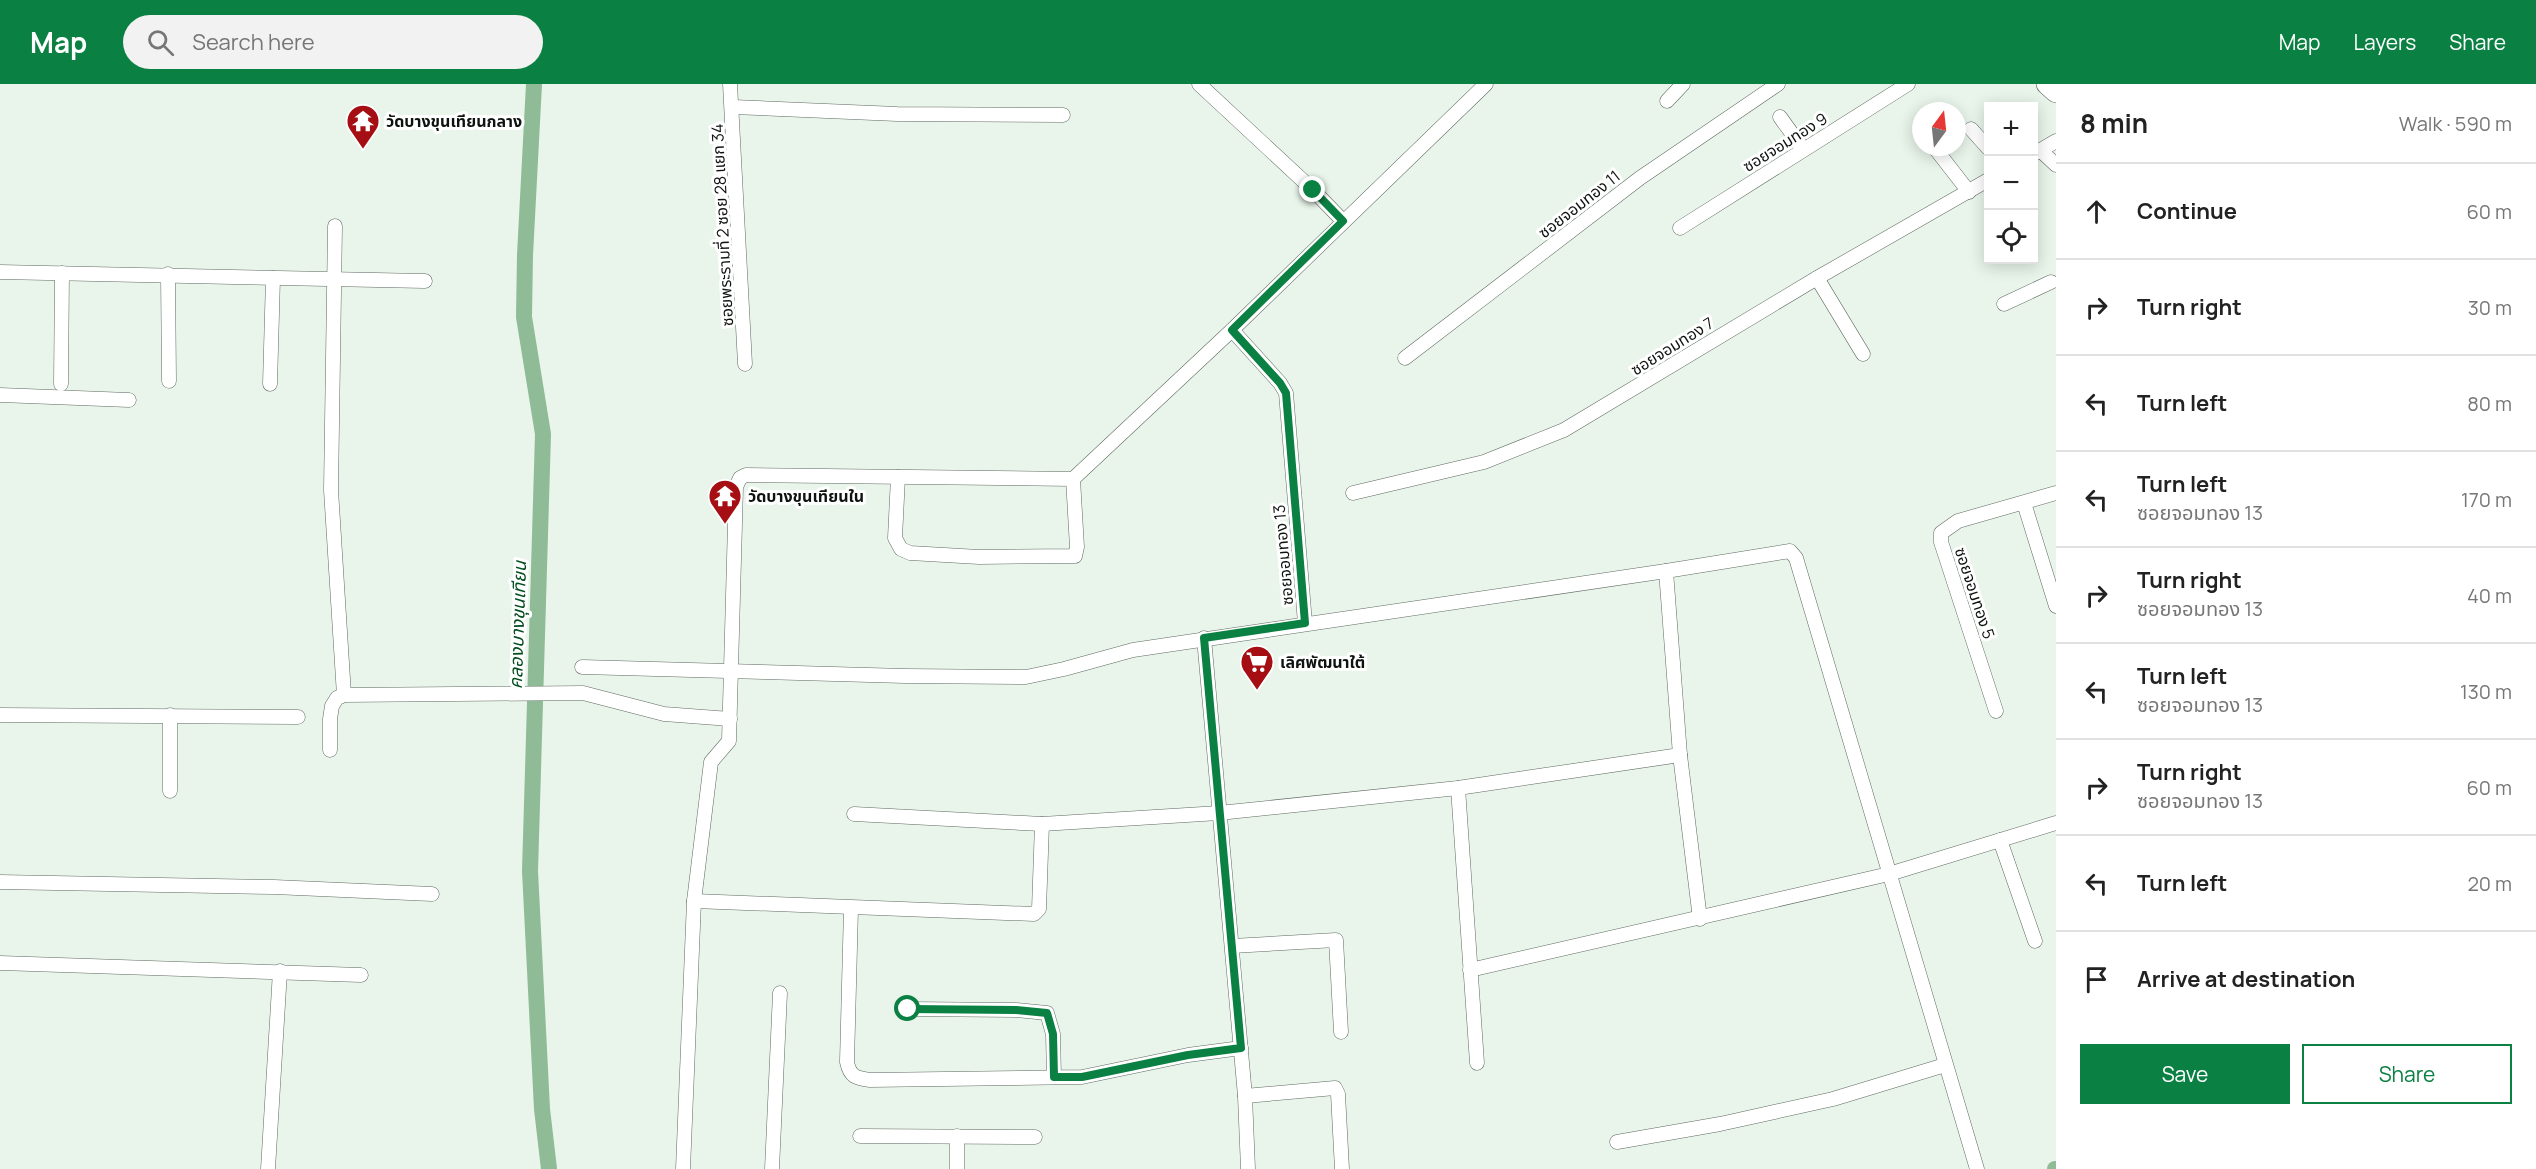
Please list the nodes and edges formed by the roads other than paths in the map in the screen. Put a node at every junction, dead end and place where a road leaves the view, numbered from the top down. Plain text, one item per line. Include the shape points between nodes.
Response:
1 (730, 84) edge
2 (1199, 84) edge
3 (1683, 84) edge
4 (1778, 84) edge
5 (1908, 84) edge
6 (2047, 84) edge
7 (1479, 86) edge
8 (2056, 92) edge
9 (1667, 100) dead end
10 (733, 107) junction
11 (1063, 115) dead end
12 (1780, 117) dead end
13 (1971, 129) dead end
14 (2056, 141) edge
15 (1984, 143) edge
16 (1803, 150) junction
17 (2038, 151) edge
18 (2038, 153) edge
19 (1941, 156) edge
20 (2056, 165) edge
21 (1984, 183) edge
22 (1969, 192) junction
23 (1343, 221) junction
24 (335, 226) dead end
25 (1680, 228) dead end
26 (0, 272) edge
27 (62, 273) junction
28 (168, 274) junction
29 (273, 278) junction
30 (1817, 278) junction
31 (334, 279) junction
32 (425, 281) dead end
33 (2054, 284) edge
34 (2004, 304) dead end
35 (1232, 330) junction
36 (1863, 354) dead end
37 (1405, 358) dead end
38 (745, 364) dead end
39 (169, 381) dead end
40 (61, 384) dead end
41 (270, 384) dead end
42 (0, 395) edge
43 (129, 400) dead end
44 (898, 477) junction
45 (1072, 479) junction
46 (1353, 493) dead end
47 (2056, 493) edge
48 (2024, 502) junction
49 (1666, 571) junction
50 (2056, 606) edge
51 (1305, 623) junction
52 (1204, 638) junction
53 (582, 667) dead end
54 (731, 669) junction
55 (344, 695) junction
56 (1996, 711) dead end
57 (0, 715) edge
58 (170, 715) junction
59 (298, 717) dead end
60 (730, 719) junction
61 (330, 750) dead end
62 (1680, 755) junction
63 (1458, 788) junction
64 (170, 791) dead end
65 (1219, 813) junction
66 (854, 814) dead end
67 (2056, 823) edge
68 (1042, 824) junction
69 (2000, 840) junction
70 (1889, 874) junction
71 (0, 882) edge
72 (432, 894) dead end
73 (694, 902) junction
74 (851, 908) junction
75 (1700, 919) junction
76 (2035, 941) dead end
77 (1232, 946) junction
78 (0, 963) edge
79 (1470, 970) junction
80 (279, 971) junction
81 (361, 975) dead end
82 (780, 993) dead end
83 (908, 1009) dead end
84 (1341, 1032) dead end
85 (1241, 1048) junction
86 (1478, 1063) dead end
87 (1945, 1065) junction
88 (1054, 1077) junction
89 (1245, 1096) junction
90 (861, 1136) dead end
91 (957, 1137) junction
92 (1035, 1137) dead end
93 (1617, 1142) dead end
94 (268, 1169) edge
95 (683, 1169) edge
96 (772, 1169) edge
97 (957, 1169) edge
98 (1248, 1169) edge
99 (1342, 1169) edge
100 (1977, 1169) edge

1 - 10 street, ซอยพระรามที่ 2 ซอย 28 แยก 34
2 - 23 street
3 - 9 street
4 - 37 street, ซอยจอมทอง 11 via 1640,178
5 - 16 street, ซอยจอมทอง 9
6 - 8 main road
7 - 23 street
10 - 11 street via 897,114
10 - 38 street, ซอยพระรามที่ 2 ซอย 28 แยก 34
12 - 16 street
13 - 15 street
14 - 17 street
16 - 25 street, ซอยจอมทอง 9
18 - 20 street
19 - 22 street
21 - 22 street, ซอยจอมทอง 7
22 - 30 street, ซอยจอมทอง 7
23 - 35 street
24 - 31 street
26 - 27 street
27 - 28 street
27 - 40 street
28 - 29 street
28 - 39 street
29 - 31 street
29 - 41 street
30 - 36 street
30 - 46 street, ซอยจอมทอง 7 via 1564,430 1484,462
31 - 32 street
31 - 55 street via 331,490
33 - 34 street
35 - 45 street
35 - 51 street, ซอยจอมทอง 13 via 1286,393
42 - 43 street
44 - 45 street
44 - 45 street via 896,538 901,549 980,557 1075,556
44 - 54 street via 740,478 736,487
47 - 48 street, ซอยจอมทอง 5
48 - 50 street
48 - 56 street, ซอยจอมทอง 5 via 1958,521 1941,533
49 - 51 street
49 - 62 street
49 - 70 street via 1787,550 1794,554
51 - 52 street, ซอยจอมทอง 13
52 - 54 street, ซอยจอมทอง 13 via 1133,650 1026,676
52 - 65 street
53 - 54 street, ซอยจอมทอง 13
54 - 60 street
55 - 60 street via 583,693 664,714
55 - 61 street via 332,706
57 - 58 street
58 - 59 street
58 - 64 street
60 - 73 street via 728,743 711,762
62 - 63 street
62 - 75 street
63 - 65 street
63 - 79 street
65 - 68 street
65 - 77 street
66 - 68 street
67 - 69 street
68 - 74 street via 1040,909 1034,915
69 - 70 street
69 - 76 street
70 - 75 street
70 - 87 street
71 - 72 street
73 - 74 street
73 - 95 street
74 - 88 street via 847,1062 854,1077
75 - 79 street
77 - 84 street via 1336,940
77 - 85 street
78 - 80 street
79 - 86 street
80 - 81 street
80 - 94 street
82 - 96 street
83 - 88 street via 1047,1013 1053,1034
85 - 88 street via 1082,1077
85 - 89 street
87 - 93 street via 1833,1099
87 - 100 street
89 - 98 street
89 - 99 street via 1335,1088
90 - 91 street
91 - 92 street
91 - 97 street

